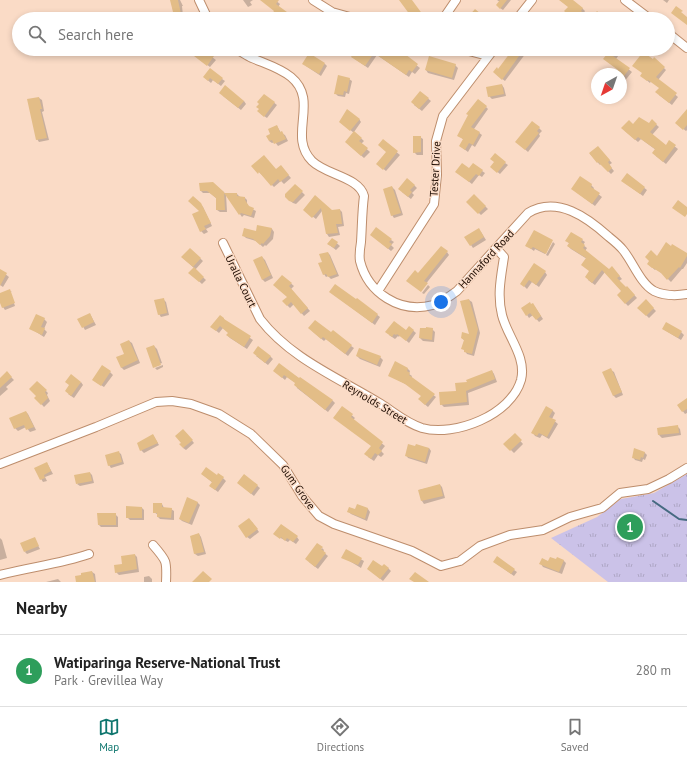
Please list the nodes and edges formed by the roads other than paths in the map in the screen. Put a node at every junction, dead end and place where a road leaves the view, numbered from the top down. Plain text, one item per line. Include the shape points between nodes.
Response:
1 (199, 0) edge
2 (313, 0) edge
3 (456, 0) edge
4 (532, 0) edge
5 (625, 0) edge
6 (205, 12) edge
7 (332, 12) edge
8 (448, 12) edge
9 (523, 12) edge
10 (641, 12) edge
11 (675, 39) edge
12 (687, 48) edge
13 (248, 56) edge
14 (488, 56) edge
15 (223, 243) dead end
16 (496, 248) junction
17 (378, 292) junction
18 (687, 294) edge
19 (260, 319) joint
20 (0, 464) edge
21 (687, 468) edge
22 (153, 546) dead end
23 (89, 554) dead end
24 (0, 575) edge
25 (166, 582) edge

1 - 6 street
2 - 7 street
3 - 8 street
4 - 9 street
5 - 10 street
11 - 12 street
13 - 17 street, Hannaford Road via 279,69 292,78 301,90 305,108 302,142 312,162 356,184 362,190 364,196 360,259 364,272
14 - 17 street, Tester Drive via 442,116 436,140 437,175 434,204
15 - 19 street, Uralla Court
16 - 17 street, Hannaford Road via 457,291 446,300 433,305 399,305
16 - 18 street, Hannaford Road via 528,213 553,206 574,212 595,224 622,250 641,277 654,290 673,296
16 - 19 street, Reynolds Street via 504,258 499,288 502,315 520,358 521,381 515,393 498,411 471,425 439,430 409,423 305,360
20 - 21 street, Gum Grove via 156,402 191,404 219,414 251,434 283,465 302,496 319,516 334,524 412,551 441,566 460,561 480,546 510,535 543,530 570,517 602,508 620,493 648,489
22 - 25 street via 165,559
23 - 24 street

